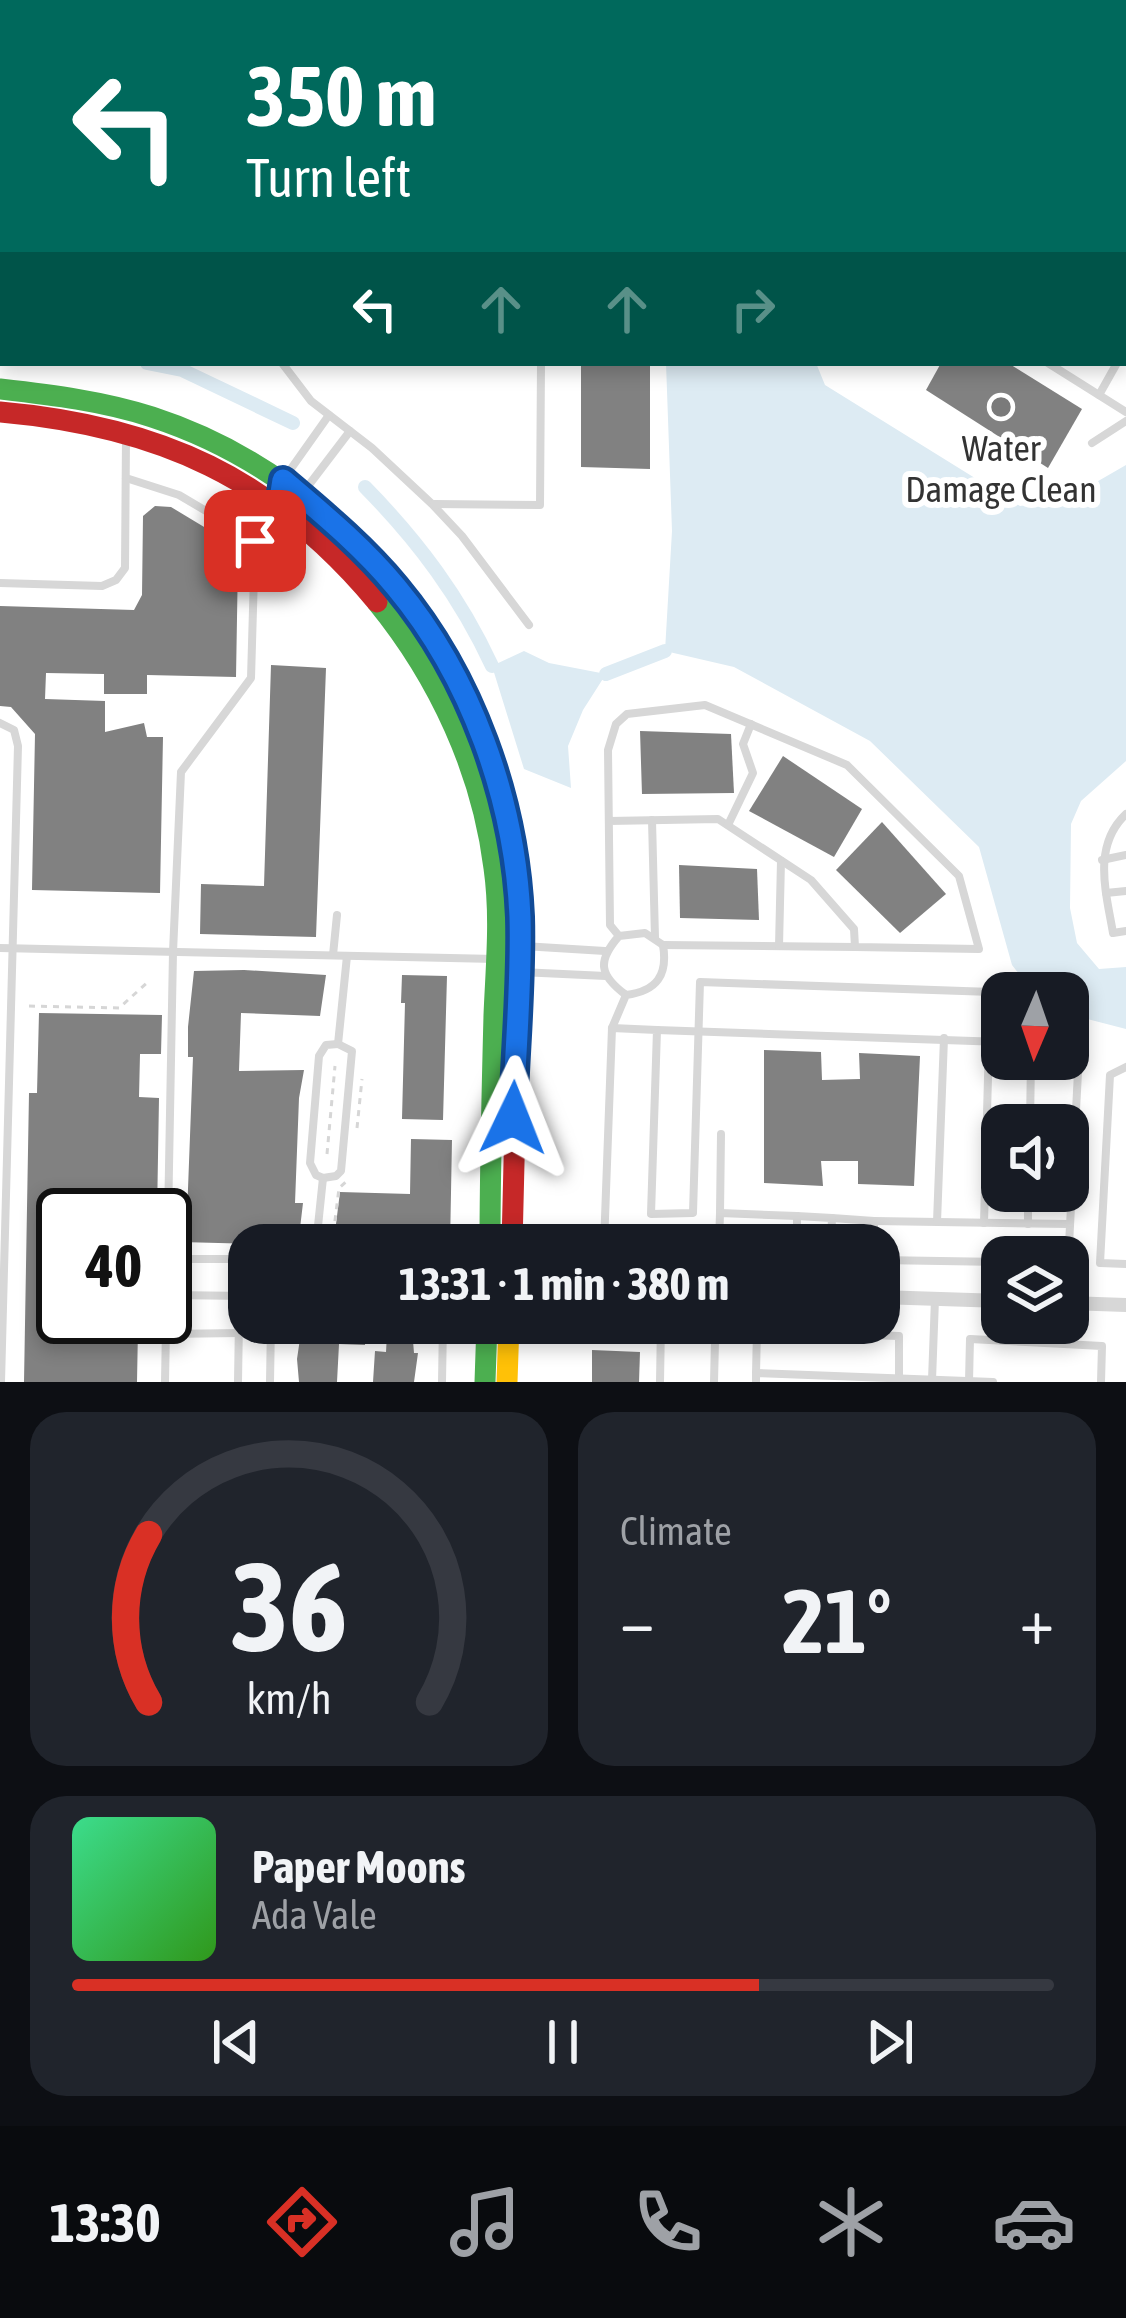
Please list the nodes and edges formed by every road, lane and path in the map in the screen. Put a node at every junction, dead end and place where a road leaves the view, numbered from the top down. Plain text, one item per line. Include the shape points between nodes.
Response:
1 (284, 366) edge
2 (541, 366) edge
3 (1115, 366) edge
4 (1065, 368) edge
5 (0, 389) edge
6 (1100, 395) junction
7 (0, 412) edge
8 (1126, 412) edge
9 (329, 415) junction
10 (1126, 421) edge
11 (350, 430) junction
12 (126, 433) junction
13 (1092, 443) dead end
14 (126, 478) junction
15 (292, 488) junction
16 (432, 504) junction
17 (279, 505) junction
18 (255, 541) junction
19 (0, 583) edge
20 (529, 625) dead end
21 (0, 723) edge
22 (751, 724) junction
23 (1126, 814) edge
24 (609, 820) junction
25 (652, 820) junction
26 (728, 825) junction
27 (1126, 855) edge
28 (1102, 860) junction
29 (781, 861) junction
30 (1126, 891) edge
31 (1106, 893) junction
32 (337, 915) dead end
33 (498, 930) junction
34 (1126, 931) edge
35 (619, 936) junction
36 (659, 942) junction
37 (519, 946) junction
38 (779, 946) junction
39 (855, 947) junction
40 (0, 948) edge
41 (14, 949) junction
42 (605, 951) junction
43 (173, 952) junction
44 (333, 956) junction
45 (347, 956) junction
46 (496, 959) junction
47 (518, 972) junction
48 (607, 976) junction
49 (148, 982) dead end
50 (981, 992) edge
51 (626, 994) junction
52 (517, 999) junction
53 (29, 1006) dead end
54 (612, 1028) junction
55 (699, 1029) junction
56 (657, 1030) junction
57 (944, 1038) junction
58 (981, 1040) edge
59 (338, 1044) junction
60 (335, 1066) dead end
61 (1126, 1067) edge
62 (988, 1080) edge
63 (1078, 1080) edge
64 (721, 1134) dead end
65 (327, 1154) dead end
66 (323, 1178) junction
67 (170, 1188) edge
68 (1028, 1212) edge
69 (720, 1213) junction
70 (797, 1216) junction
71 (832, 1218) junction
72 (874, 1221) joint
73 (937, 1222) junction
74 (984, 1223) junction
75 (318, 1224) edge
76 (490, 1224) edge
77 (512, 1224) edge
78 (605, 1224) edge
79 (720, 1224) edge
80 (797, 1224) edge
81 (832, 1224) edge
82 (1028, 1224) junction
83 (1070, 1224) junction
84 (1069, 1236) edge
85 (192, 1259) edge
86 (228, 1259) edge
87 (900, 1260) edge
88 (981, 1262) edge
89 (1126, 1264) edge
90 (192, 1295) edge
91 (228, 1296) edge
92 (900, 1298) edge
93 (935, 1299) junction
94 (981, 1300) edge
95 (1089, 1304) edge
96 (1126, 1305) edge
97 (2, 1311) edge
98 (228, 1333) edge
99 (192, 1334) edge
100 (166, 1344) edge
101 (239, 1344) edge
102 (271, 1344) edge
103 (443, 1344) edge
104 (486, 1344) edge
105 (508, 1344) edge
106 (661, 1344) edge
107 (715, 1344) edge
108 (756, 1377) edge
109 (799, 1378) edge
110 (899, 1378) junction
111 (845, 1379) edge
112 (932, 1379) edge
113 (969, 1381) edge
114 (1, 1382) edge
115 (165, 1382) edge
116 (238, 1382) edge
117 (270, 1382) edge
118 (442, 1382) edge
119 (484, 1382) edge
120 (507, 1382) edge
121 (660, 1382) edge
122 (714, 1382) edge
123 (993, 1382) edge
124 (1101, 1382) edge

1 - 9 lane
2 - 16 lane via 540,505
3 - 6 lane
4 - 6 lane
5 - 15 street via 134,410 210,437
6 - 8 lane
7 - 12 street
9 - 11 lane
9 - 15 lane
10 - 13 lane
11 - 15 lane
11 - 16 lane
12 - 14 lane
12 - 17 street via 200,458
14 - 18 lane via 179,495
14 - 19 lane via 125,568 116,580
15 - 17 lane
15 - 17 lane
15 - 37 street via 397,588 457,680 504,810
16 - 20 lane
17 - 18 lane
17 - 33 street via 380,602 464,744 486,818
18 - 43 lane via 251,678 181,772
21 - 41 lane via 14,730 18,746
22 - 24 lane via 705,705 626,714 608,750
22 - 26 lane via 743,744 754,773
22 - 39 lane via 847,765 959,876 979,949
23 - 28 lane via 1112,826
24 - 25 lane
24 - 35 lane via 610,925
25 - 26 lane
25 - 36 lane
26 - 29 lane
27 - 28 lane
28 - 31 lane
29 - 38 lane
29 - 39 lane via 831,900 854,928
30 - 31 lane
31 - 34 lane via 1112,933
32 - 44 lane
33 - 46 street
33 - 47 street
35 - 36 lane via 644,933
35 - 42 lane
36 - 38 lane
36 - 51 lane via 666,965 658,982
37 - 42 lane
37 - 47 street
38 - 39 lane
40 - 41 lane
41 - 43 lane
41 - 97 lane
42 - 48 lane
43 - 44 lane
43 - 67 lane
44 - 45 lane
45 - 46 lane
45 - 59 lane
46 - 52 street
46 - 76 street
47 - 48 lane
47 - 52 street
48 - 51 lane
49 - 53 path via 119,1008
50 - 55 lane via 700,982
51 - 54 lane
52 - 77 street
54 - 56 lane
54 - 78 lane
55 - 56 lane
55 - 56 lane via 693,1213 651,1214
55 - 57 lane
57 - 58 lane
57 - 73 lane
59 - 66 lane via 322,1048 317,1075 310,1163
59 - 66 lane via 353,1058 349,1101 341,1171
60 - 65 path
61 - 89 lane via 1110,1075 1100,1264
62 - 74 lane
63 - 83 lane
64 - 69 lane
66 - 75 lane
68 - 82 lane
69 - 70 lane
69 - 79 lane
70 - 71 lane
70 - 80 lane
71 - 72 lane
71 - 81 lane
72 - 73 lane
73 - 74 lane
74 - 82 lane
82 - 83 lane
83 - 84 lane
85 - 86 lane
87 - 88 lane
90 - 91 lane
92 - 93 street
93 - 94 street
93 - 112 lane
95 - 96 street
97 - 114 lane
98 - 99 lane
100 - 115 lane
101 - 116 lane
102 - 117 lane
103 - 118 lane
104 - 119 street
105 - 120 street
106 - 121 lane
107 - 122 lane
108 - 109 lane
108 - 110 lane via 757,1331 899,1336
109 - 111 lane
110 - 111 lane
110 - 112 lane
112 - 113 lane
113 - 123 lane
113 - 124 lane via 970,1339 1102,1346

